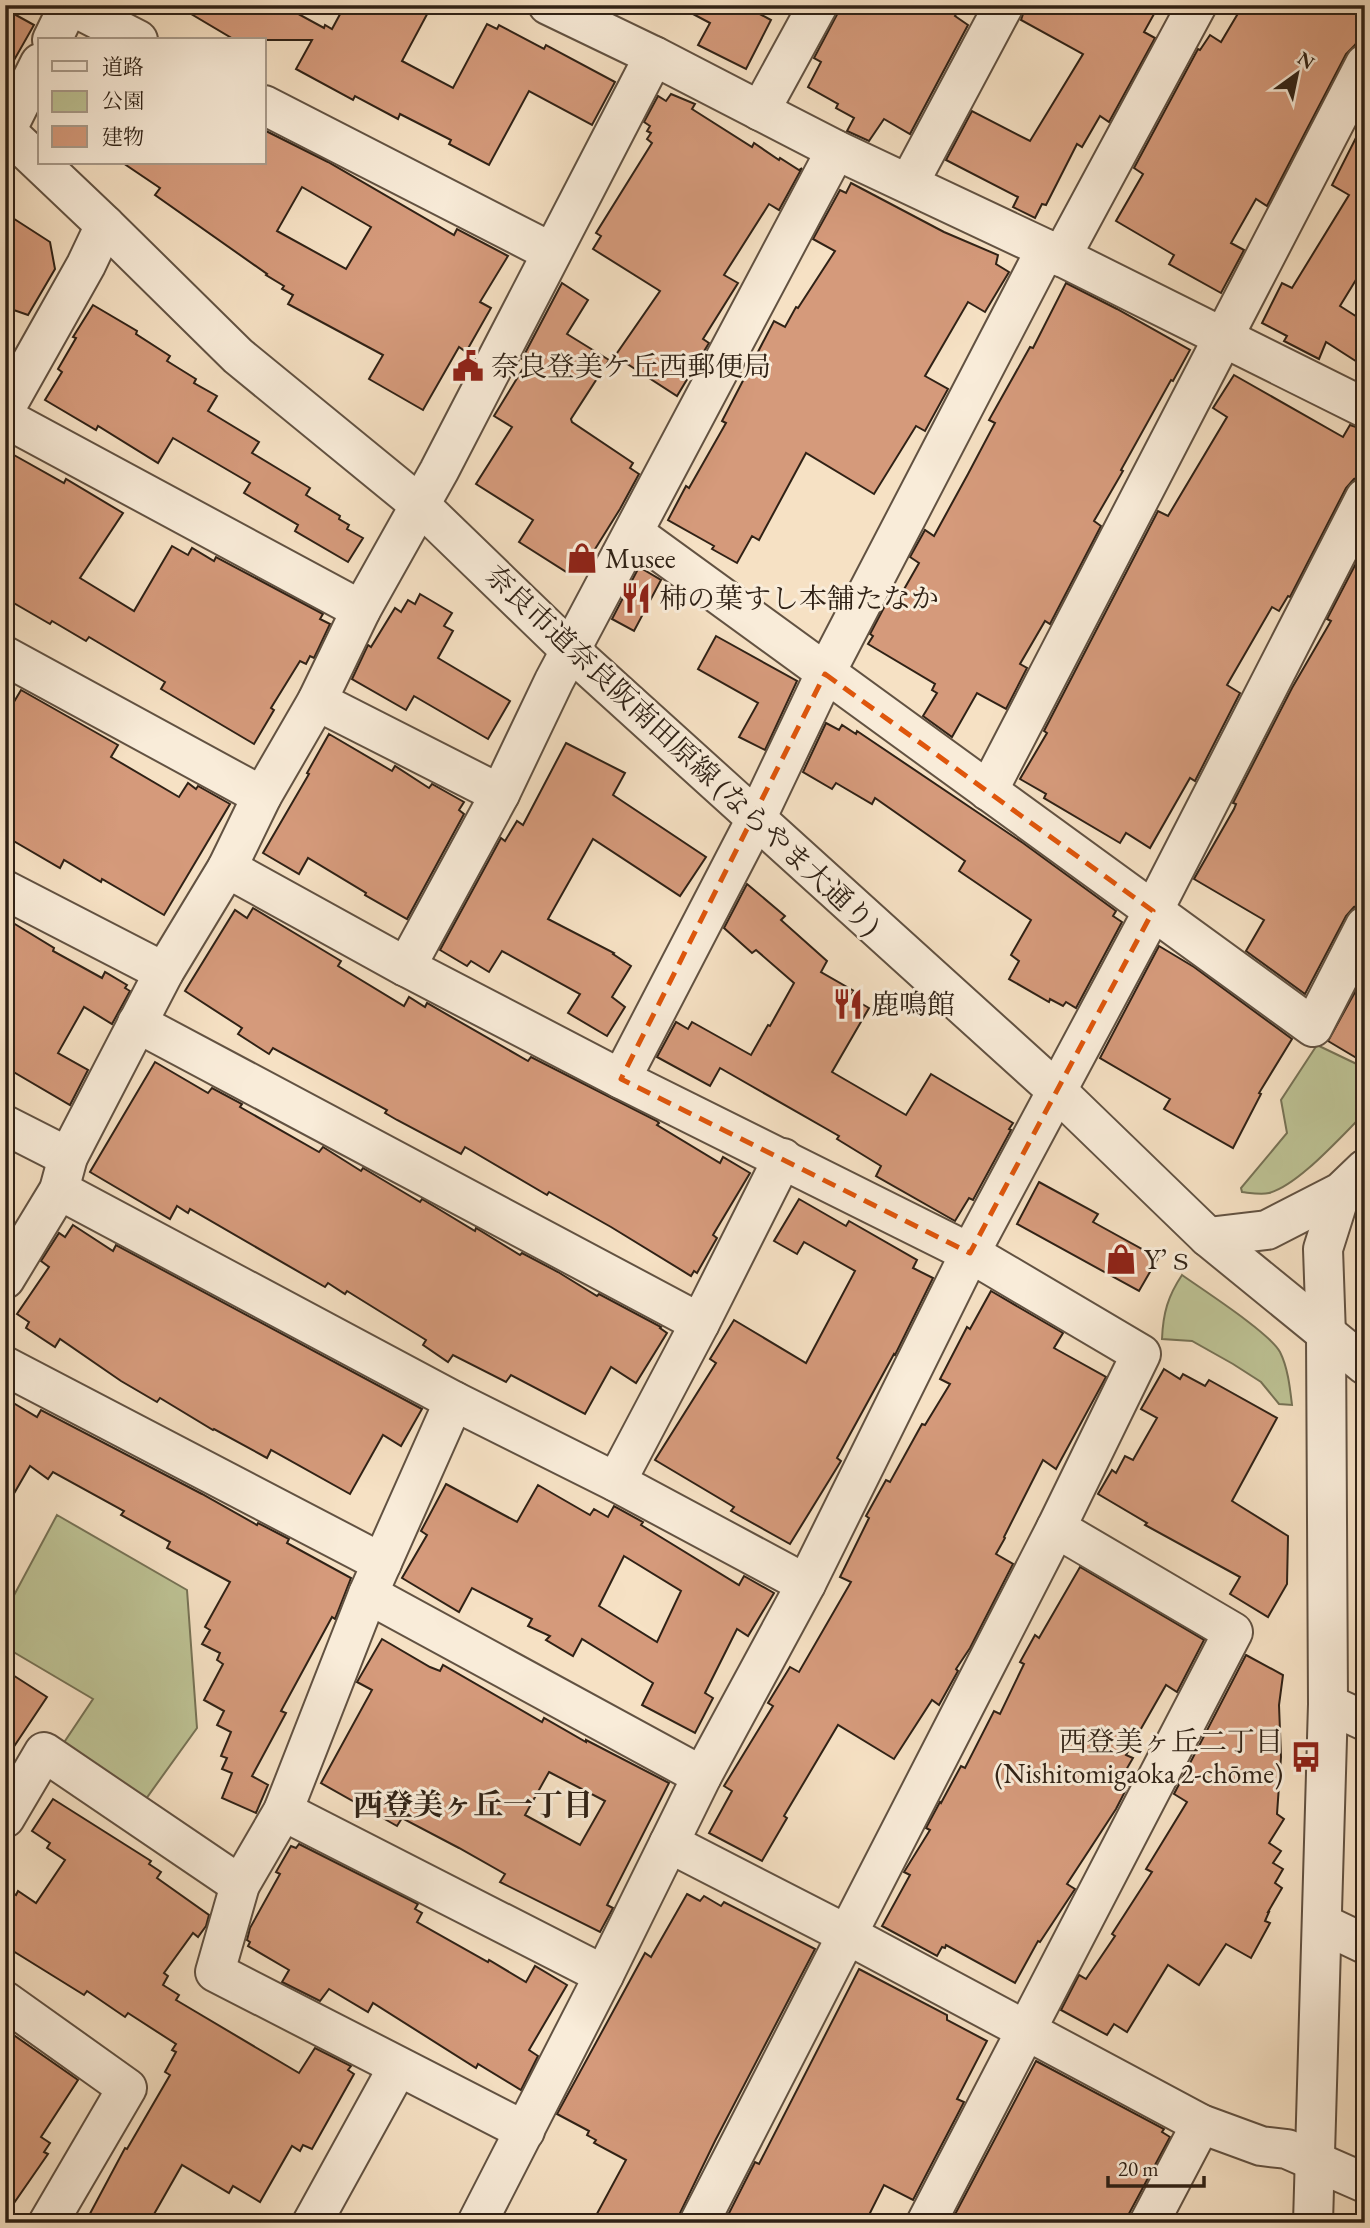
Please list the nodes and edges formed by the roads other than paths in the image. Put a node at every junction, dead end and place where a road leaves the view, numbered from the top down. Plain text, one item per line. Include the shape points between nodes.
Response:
1 (69, 5) edge
2 (548, 5) edge
3 (818, 5) edge
4 (1004, 5) edge
5 (1197, 5) edge
6 (53, 38) edge
7 (134, 38) edge
8 (654, 56) junction
9 (1365, 64) edge
10 (38, 67) edge
11 (266, 106) edge
12 (760, 111) junction
13 (6, 131) edge
14 (836, 150) junction
15 (38, 161) edge
16 (41, 164) edge
17 (908, 183) junction
18 (105, 225) junction
19 (551, 253) junction
20 (1054, 253) junction
21 (1223, 338) junction
22 (1365, 408) edge
23 (5, 409) edge
24 (5, 418) edge
25 (1365, 498) edge
26 (420, 505) junction
27 (634, 533) junction
28 (361, 610) junction
29 (571, 651) junction
30 (5, 656) edge
31 (825, 674) junction
32 (317, 701) junction
33 (988, 791) junction
34 (500, 794) junction
35 (262, 796) junction
36 (756, 819) junction
37 (227, 868) junction
38 (5, 890) edge
39 (1153, 911) junction
40 (1365, 926) edge
41 (406, 967) junction
42 (164, 972) junction
43 (137, 1023) junction
44 (621, 1079) junction
45 (1057, 1091) junction
46 (5, 1125) edge
47 (783, 1158) junction
48 (64, 1174) junction
49 (1353, 1180) edge
50 (1208, 1237) junction
51 (970, 1253) junction
52 (5, 1279) edge
53 (700, 1323) junction
54 (1326, 1335) junction
55 (1365, 1365) edge
56 (5, 1366) edge
57 (454, 1401) junction
58 (616, 1482) junction
59 (1056, 1528) junction
60 (375, 1578) junction
61 (806, 1584) junction
62 (1328, 1704) junction
63 (1365, 1721) edge
64 (702, 1776) junction
65 (283, 1811) junction
66 (5, 1818) edge
67 (669, 1843) junction
68 (240, 1885) junction
69 (1323, 1924) junction
70 (846, 1934) junction
71 (1365, 1944) edge
72 (604, 1975) junction
73 (5, 2001) edge
74 (1025, 2031) junction
75 (398, 2067) junction
76 (1201, 2124) junction
77 (525, 2131) junction
78 (1315, 2160) junction
79 (1365, 2183) edge
80 (48, 2223) edge
81 (312, 2223) edge
82 (477, 2223) edge
83 (699, 2223) edge
84 (926, 2223) edge
85 (1149, 2223) edge
86 (1313, 2223) edge

1 - 6 street
1 - 7 street
2 - 8 street
3 - 12 street
4 - 17 street
5 - 20 street
8 - 12 street
8 - 19 street
9 - 21 street
10 - 13 street
11 - 19 street
12 - 14 street
13 - 15 street, 奈良市道奈良阪南田原線 (ならやま大通り)
14 - 17 street
14 - 27 street
16 - 18 street, 奈良市道奈良阪南田原線 (ならやま大通り)
17 - 20 street
18 - 23 street
18 - 26 street, 奈良市道奈良阪南田原線 (ならやま大通り) via 238,356
19 - 26 street
20 - 21 street
20 - 31 street
21 - 22 street
21 - 33 street
24 - 28 street
25 - 39 street
26 - 28 street
26 - 29 street, 奈良市道奈良阪南田原線 (ならやま大通り)
27 - 29 street
27 - 31 street
28 - 32 street
29 - 34 street
29 - 36 street, 奈良市道奈良阪南田原線 (ならやま大通り)
30 - 35 street
31 - 33 street
31 - 36 street
32 - 34 street
32 - 35 street
33 - 39 street
34 - 41 street
35 - 37 street
36 - 44 street
36 - 45 street, 奈良市道奈良阪南田原線 (ならやま大通り)
37 - 41 street
37 - 42 street
38 - 42 street
39 - 40 street via 1312,1027
39 - 45 street
41 - 44 street
42 - 43 street
43 - 48 street
43 - 53 street
44 - 47 street
45 - 50 street, 奈良市道奈良阪南田原線 (ならやま大通り)
45 - 51 street
46 - 48 street
47 - 51 street
47 - 53 street
48 - 52 street
48 - 57 street
49 - 50 street via 1267,1230
49 - 54 street via 1323,1249
50 - 54 street, 奈良市道奈良阪南田原線 (ならやま大通り)
51 - 59 street via 1141,1354
51 - 61 street
53 - 58 street
54 - 55 street, 奈良市道奈良阪南田原線 (ならやま大通り)
54 - 62 street
56 - 60 street
57 - 58 street
57 - 60 street
58 - 61 street
59 - 70 street
59 - 74 street via 1233,1632
60 - 64 street
60 - 65 street
61 - 64 street
62 - 63 street
62 - 69 street
64 - 67 street
65 - 68 street
65 - 72 street
66 - 68 street via 44,1752
67 - 70 street
67 - 72 street
68 - 75 street via 215,1972
69 - 71 street
69 - 78 street
70 - 74 street
70 - 83 street
72 - 77 street
73 - 80 street via 127,2088
74 - 76 street
74 - 84 street
75 - 77 street
75 - 81 street
76 - 78 street
76 - 85 street
77 - 82 street
78 - 79 street
78 - 86 street

